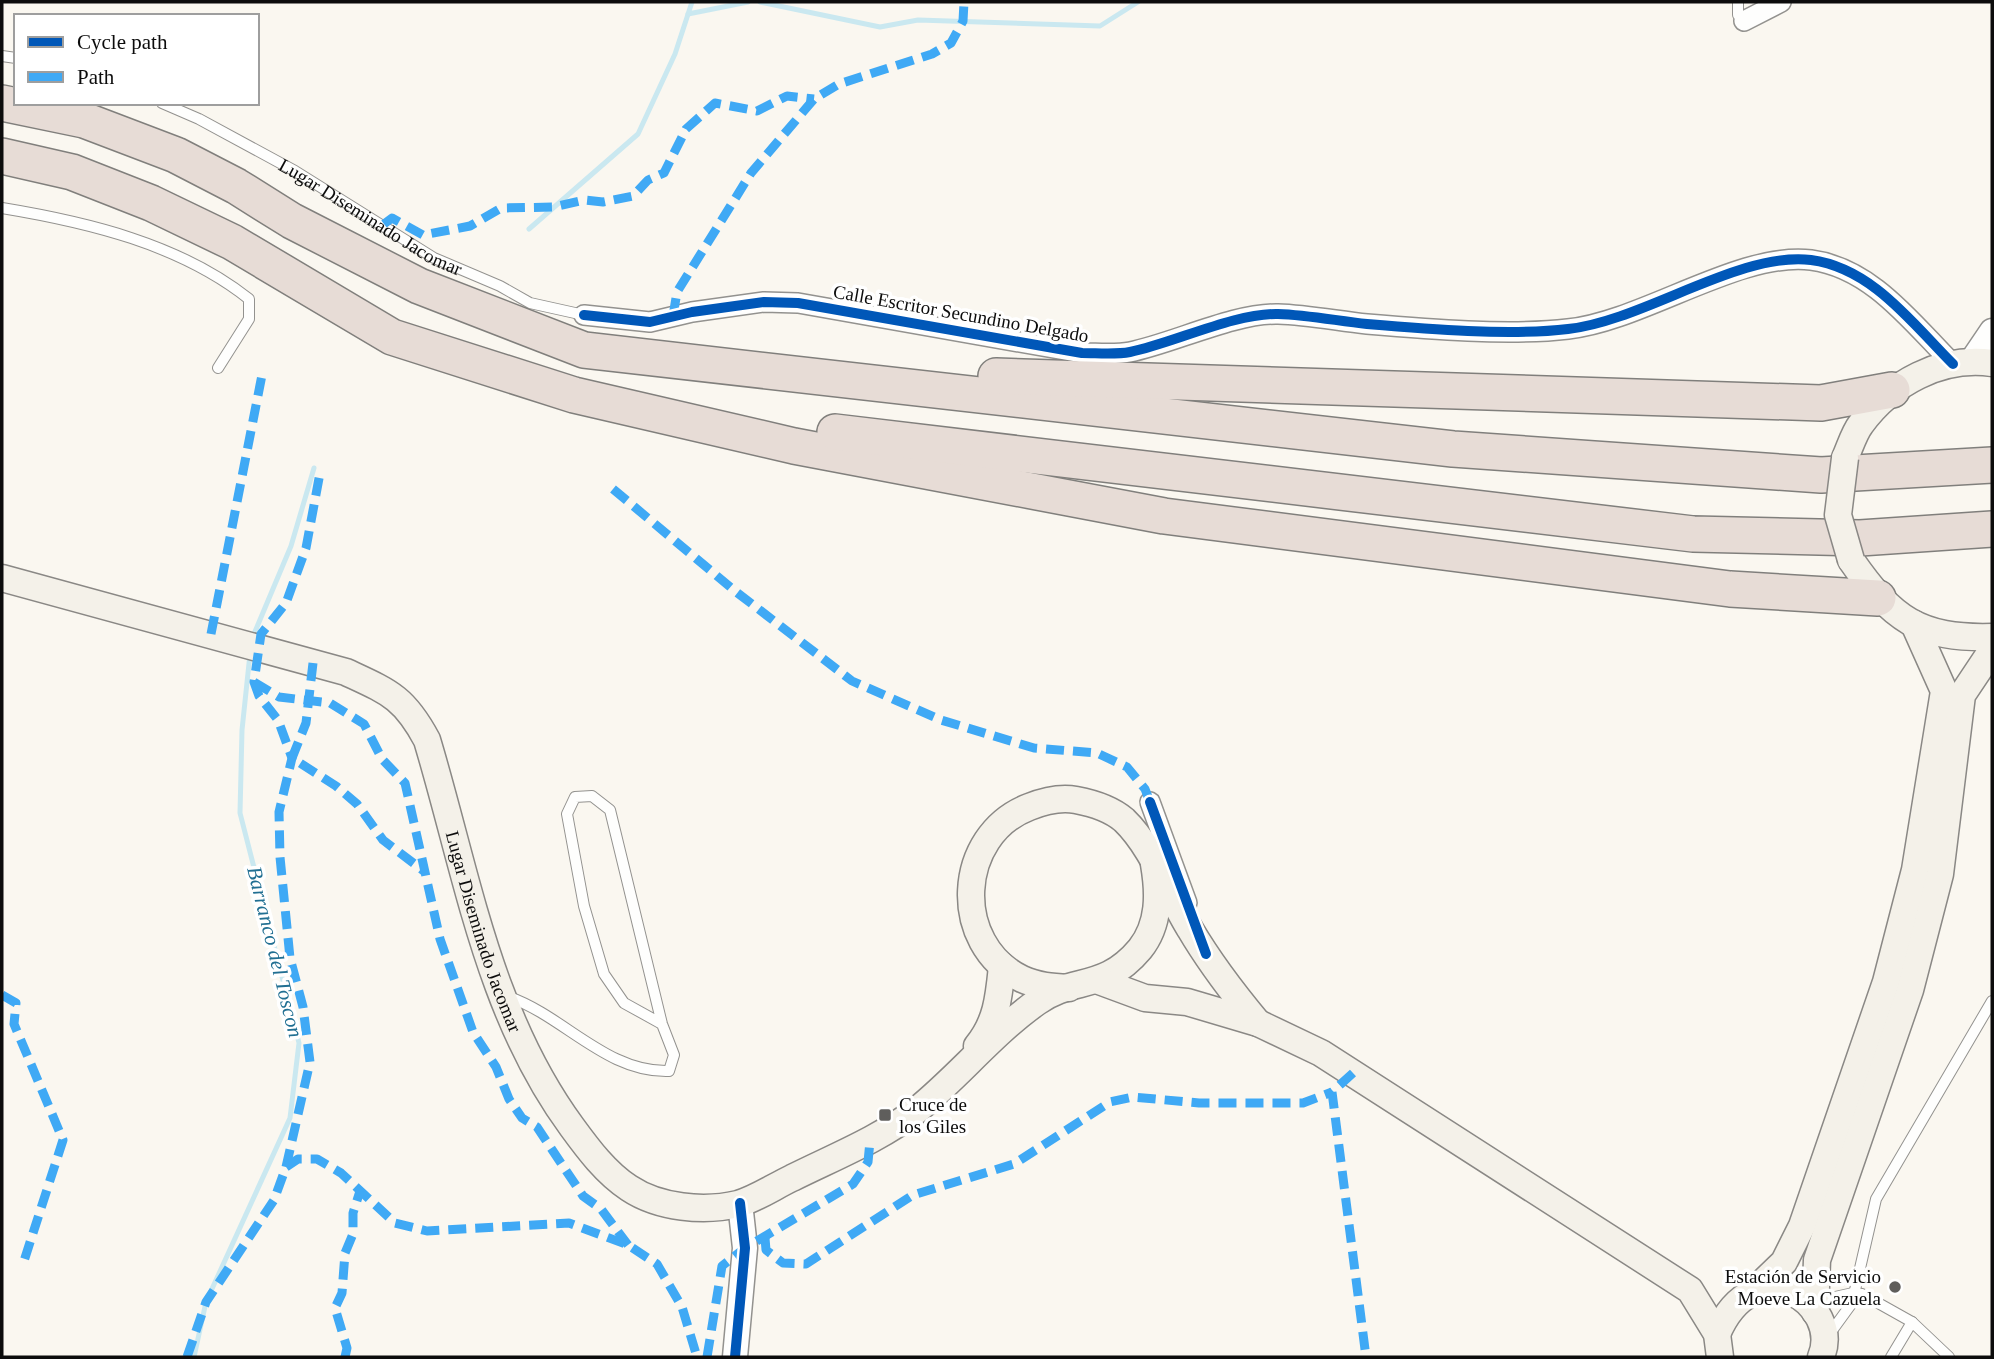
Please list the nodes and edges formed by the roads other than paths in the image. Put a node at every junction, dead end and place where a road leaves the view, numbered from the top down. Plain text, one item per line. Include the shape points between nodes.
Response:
1 (1781, 2) edge
2 (1741, 11) edge
3 (2, 103) edge
4 (166, 105) edge
5 (2, 156) edge
6 (2, 208) edge
7 (584, 315) joint
8 (1992, 331) edge
9 (1921, 332) junction
10 (1972, 363) edge
11 (727, 366) junction
12 (218, 368) dead end
13 (1926, 372) junction
14 (1892, 390) junction
15 (641, 410) junction
16 (1992, 464) edge
17 (1992, 529) edge
18 (2, 579) edge
19 (1878, 598) junction
20 (1913, 624) junction
21 (1992, 637) edge
22 (1992, 650) edge
23 (1141, 840) junction
24 (1154, 863) junction
25 (1206, 954) junction
26 (1002, 966) junction
27 (1099, 981) junction
28 (1072, 988) junction
29 (499, 993) junction
30 (1992, 1001) edge
31 (1258, 1023) junction
32 (662, 1024) junction
33 (953, 1075) junction
34 (740, 1203) junction
35 (1690, 1290) junction
36 (1752, 1291) junction
37 (1853, 1293) junction
38 (1812, 1305) junction
39 (1912, 1322) junction
40 (1718, 1346) edge
41 (1823, 1352) edge
42 (1894, 1356) edge
43 (735, 1357) edge
44 (1949, 1357) edge

1 - 2 street
3 - 11 highway via 84,120 176,155 419,286 584,350
4 - 7 lane, Lugar Diseminado Jacomar via 295,171 434,258 530,303
5 - 15 highway via 72,172 151,203 232,242 392,337 574,395
6 - 12 lane via 80,221 226,281 249,299 249,319
7 - 9 street, Calle Escritor Secundino Delgado via 650,322 764,302 798,303 1082,353 1127,353 1276,314 1369,324 1569,329 1623,316 1764,264 1810,260 1874,285
8 - 10 street
9 - 10 street, Calle Escritor Secundino Delgado
9 - 13 street
10 - 13 main road
11 - 14 highway via 1821,404
11 - 16 highway via 1453,449 1821,475
13 - 14 main road
14 - 19 main road, bridge via 1860,425 1845,458 1838,515 1851,560
15 - 17 highway via 1693,534 1860,538
15 - 19 highway via 794,446 1164,516 1730,589
18 - 29 main road, Lugar Diseminado Jacomar via 346,672 393,694 414,717 426,740
19 - 20 main road
20 - 21 main road via 1956,638
20 - 36 main road via 1944,691 1915,870 1886,982 1802,1226 1784,1262
22 - 38 main road via 1962,695 1937,887 1910,990 1817,1260
23 - 24 main road
23 - 25 street via 1150,802
23 - 26 main road via 1122,818 1099,805 1073,799 1046,801 1016,812 991,833 975,862 969,894 974,926
24 - 25 main road
24 - 27 main road via 1159,891 1155,920 1143,946 1124,967
25 - 31 main road
26 - 28 main road via 1044,986
26 - 33 main road via 998,1006 987,1034
27 - 28 main road
27 - 31 main road via 1145,998 1187,1002
28 - 33 main road via 1039,1000
29 - 32 lane via 537,1007 588,1045 644,1072 669,1071 674,1055
29 - 34 main road, Lugar Diseminado Jacomar via 524,1052 562,1114 593,1156 629,1188 680,1206
30 - 37 lane via 1876,1199
31 - 35 main road via 1321,1053
32 - 32 lane via 611,810 592,796 575,797 567,814 584,906 604,974 624,1003
33 - 34 main road, Lugar Diseminado Jacomar via 917,1110 870,1141
34 - 43 street via 745,1248
35 - 36 main road
35 - 40 main road
36 - 38 main road via 1785,1290
36 - 40 main road via 1726,1314
37 - 38 lane
37 - 39 lane
37 - 41 lane via 1853,1303
38 - 41 main road
39 - 42 lane
39 - 44 lane

